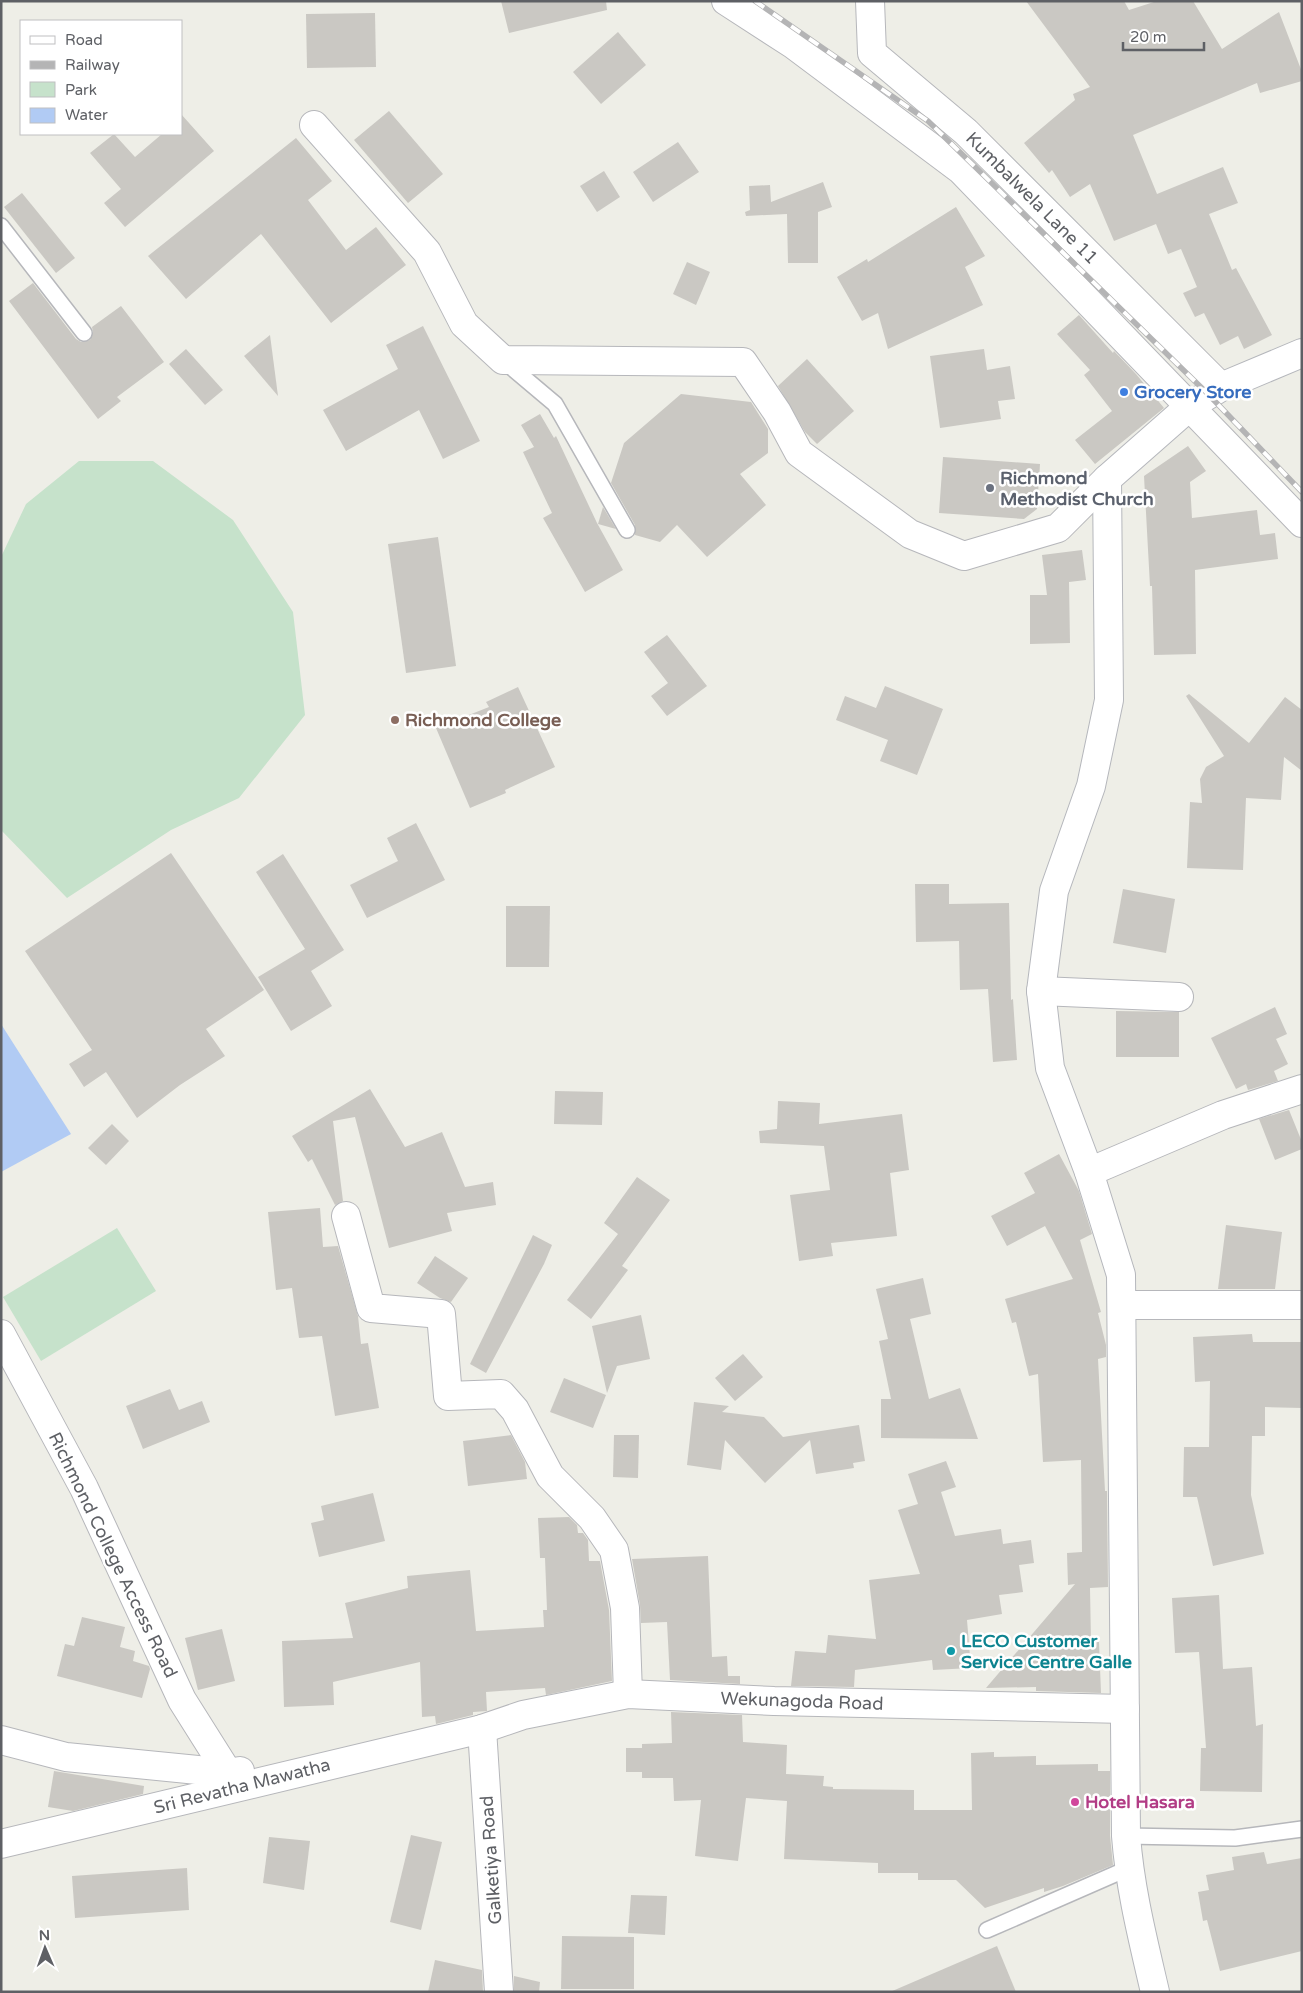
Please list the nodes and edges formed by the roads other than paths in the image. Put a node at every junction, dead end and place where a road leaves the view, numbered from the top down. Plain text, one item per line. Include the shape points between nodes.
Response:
1 (726, 1) edge
2 (870, 1) edge
3 (314, 125) dead end
4 (1, 226) edge
5 (84, 333) dead end
6 (1302, 353) edge
7 (503, 360) junction
8 (1221, 386) junction
9 (1190, 406) junction
10 (1107, 479) junction
11 (1302, 522) edge
12 (627, 530) dead end
13 (1041, 991) junction
14 (1179, 997) dead end
15 (1302, 1089) edge
16 (1090, 1172) junction
17 (346, 1216) dead end
18 (1122, 1305) junction
19 (1302, 1305) edge
20 (1, 1334) edge
21 (628, 1694) junction
22 (1126, 1710) junction
23 (482, 1729) junction
24 (437, 1739) junction
25 (1, 1740) edge
26 (228, 1773) junction
27 (1302, 1829) edge
28 (1126, 1836) junction
29 (1, 1844) edge
30 (1129, 1868) junction
31 (988, 1930) dead end
32 (499, 1992) edge
33 (1155, 1992) edge

1 - 9 street via 794,45 961,170
2 - 8 street, Kumbalwela Lane 11 via 872,52 966,132
3 - 7 street via 427,252 464,324
4 - 5 lane
6 - 8 street
7 - 10 street via 743,362 777,412 799,453 910,534 964,556 1058,528
7 - 12 lane via 555,404
8 - 9 street
9 - 10 street
9 - 11 street
10 - 13 street via 1109,700 1091,786 1054,891
13 - 14 street
13 - 16 street via 1050,1068
15 - 16 street via 1223,1114
16 - 18 street via 1121,1275
17 - 21 street via 371,1308 441,1314 448,1396 500,1394 515,1410 550,1476 592,1518 614,1550 625,1608
18 - 19 street
18 - 22 street
20 - 26 street, Richmond College Access Road via 84,1488 182,1700
21 - 22 street, Wekunagoda Road
21 - 23 street, Wekunagoda Road via 523,1715
22 - 28 street
23 - 24 street, Sri Revatha Mawatha
23 - 32 street, Galketiya Road
24 - 26 street
24 - 29 street, Sri Revatha Mawatha
25 - 26 street via 66,1757
27 - 28 lane via 1235,1838
28 - 30 street
30 - 31 lane
30 - 33 street

